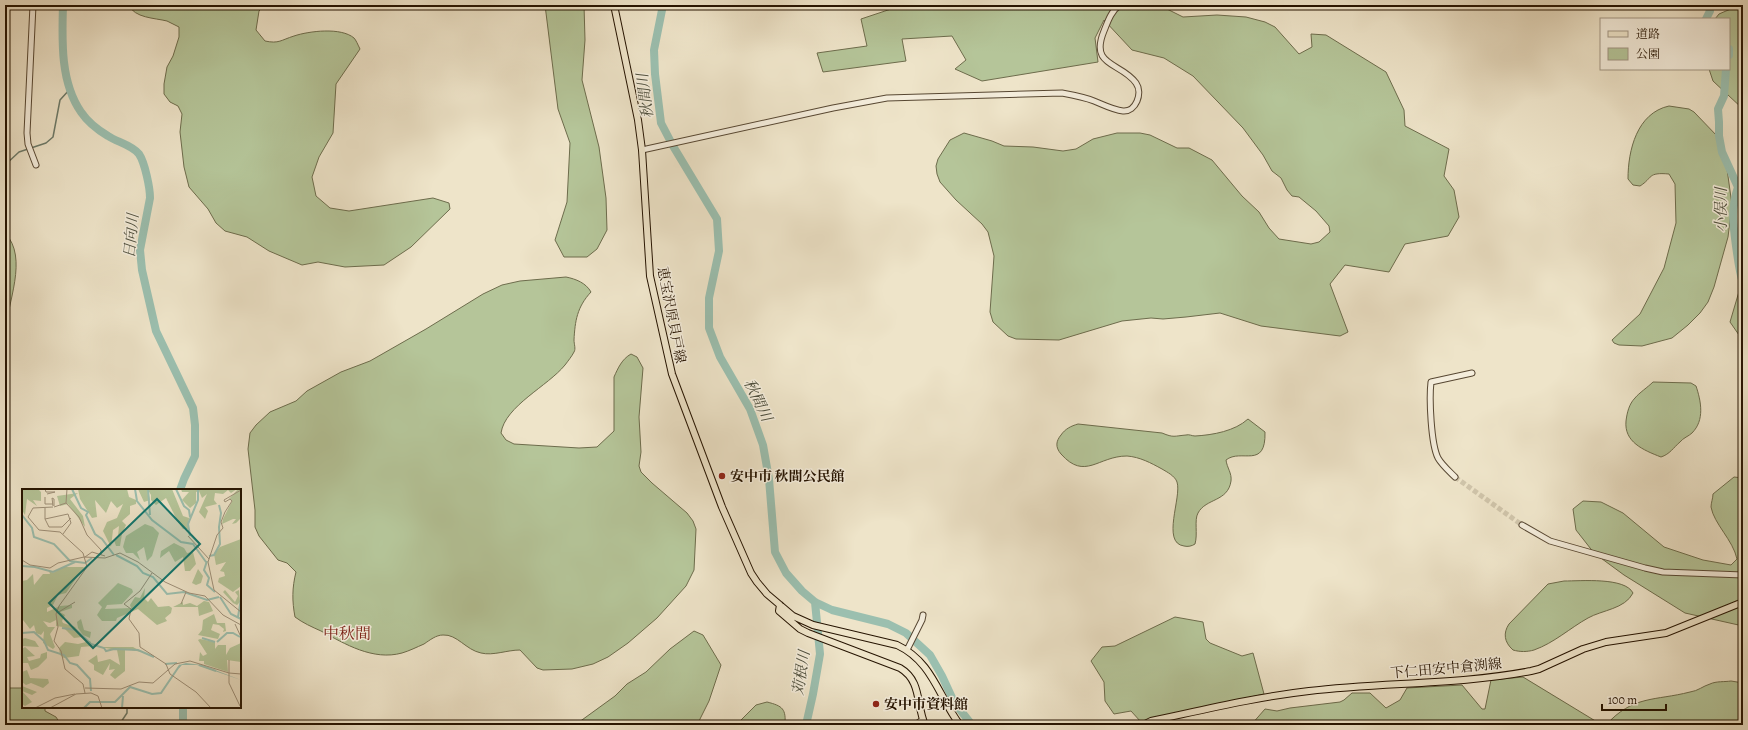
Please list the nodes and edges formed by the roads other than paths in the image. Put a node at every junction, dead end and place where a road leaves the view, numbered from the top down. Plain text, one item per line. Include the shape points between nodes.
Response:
1 (33, 5) edge
2 (614, 5) edge
3 (1120, 5) edge
4 (642, 150) junction
5 (36, 165) dead end
6 (1472, 373) dead end
7 (1455, 476) tunnel mouth
8 (1522, 525) tunnel mouth
9 (1743, 575) edge
10 (1743, 602) edge
11 (780, 605) junction
12 (923, 615) dead end
13 (909, 647) junction
14 (923, 722) edge
15 (915, 725) edge
16 (960, 725) edge
17 (1144, 725) edge

1 - 5 street via 27,125 29,147
2 - 4 main road, 恵宝沢原貝戸線
3 - 4 street via 1109,18 1099,48 1109,64 1138,86 1137,101 1127,111 1115,110 1080,96 1062,93 887,98
4 - 11 main road, 恵宝沢原貝戸線 via 650,276 672,374 722,507 751,573 767,594
6 - 7 street via 1431,382 1429,395 1434,446 1438,458
8 - 9 street via 1550,542 1645,568 1663,572
10 - 17 main road, 下仁田安中倉渕線 via 1666,633 1606,642 1532,671 1479,679 1309,691 1250,700 1151,721
11 - 13 main road, 恵宝沢原貝戸線 via 793,616 822,628
11 - 14 main road, 恵宝沢原貝戸線 via 779,611 800,629 906,672 915,684
12 - 13 street
13 - 16 main road, 恵宝沢原貝戸線 via 927,668
14 - 15 street

